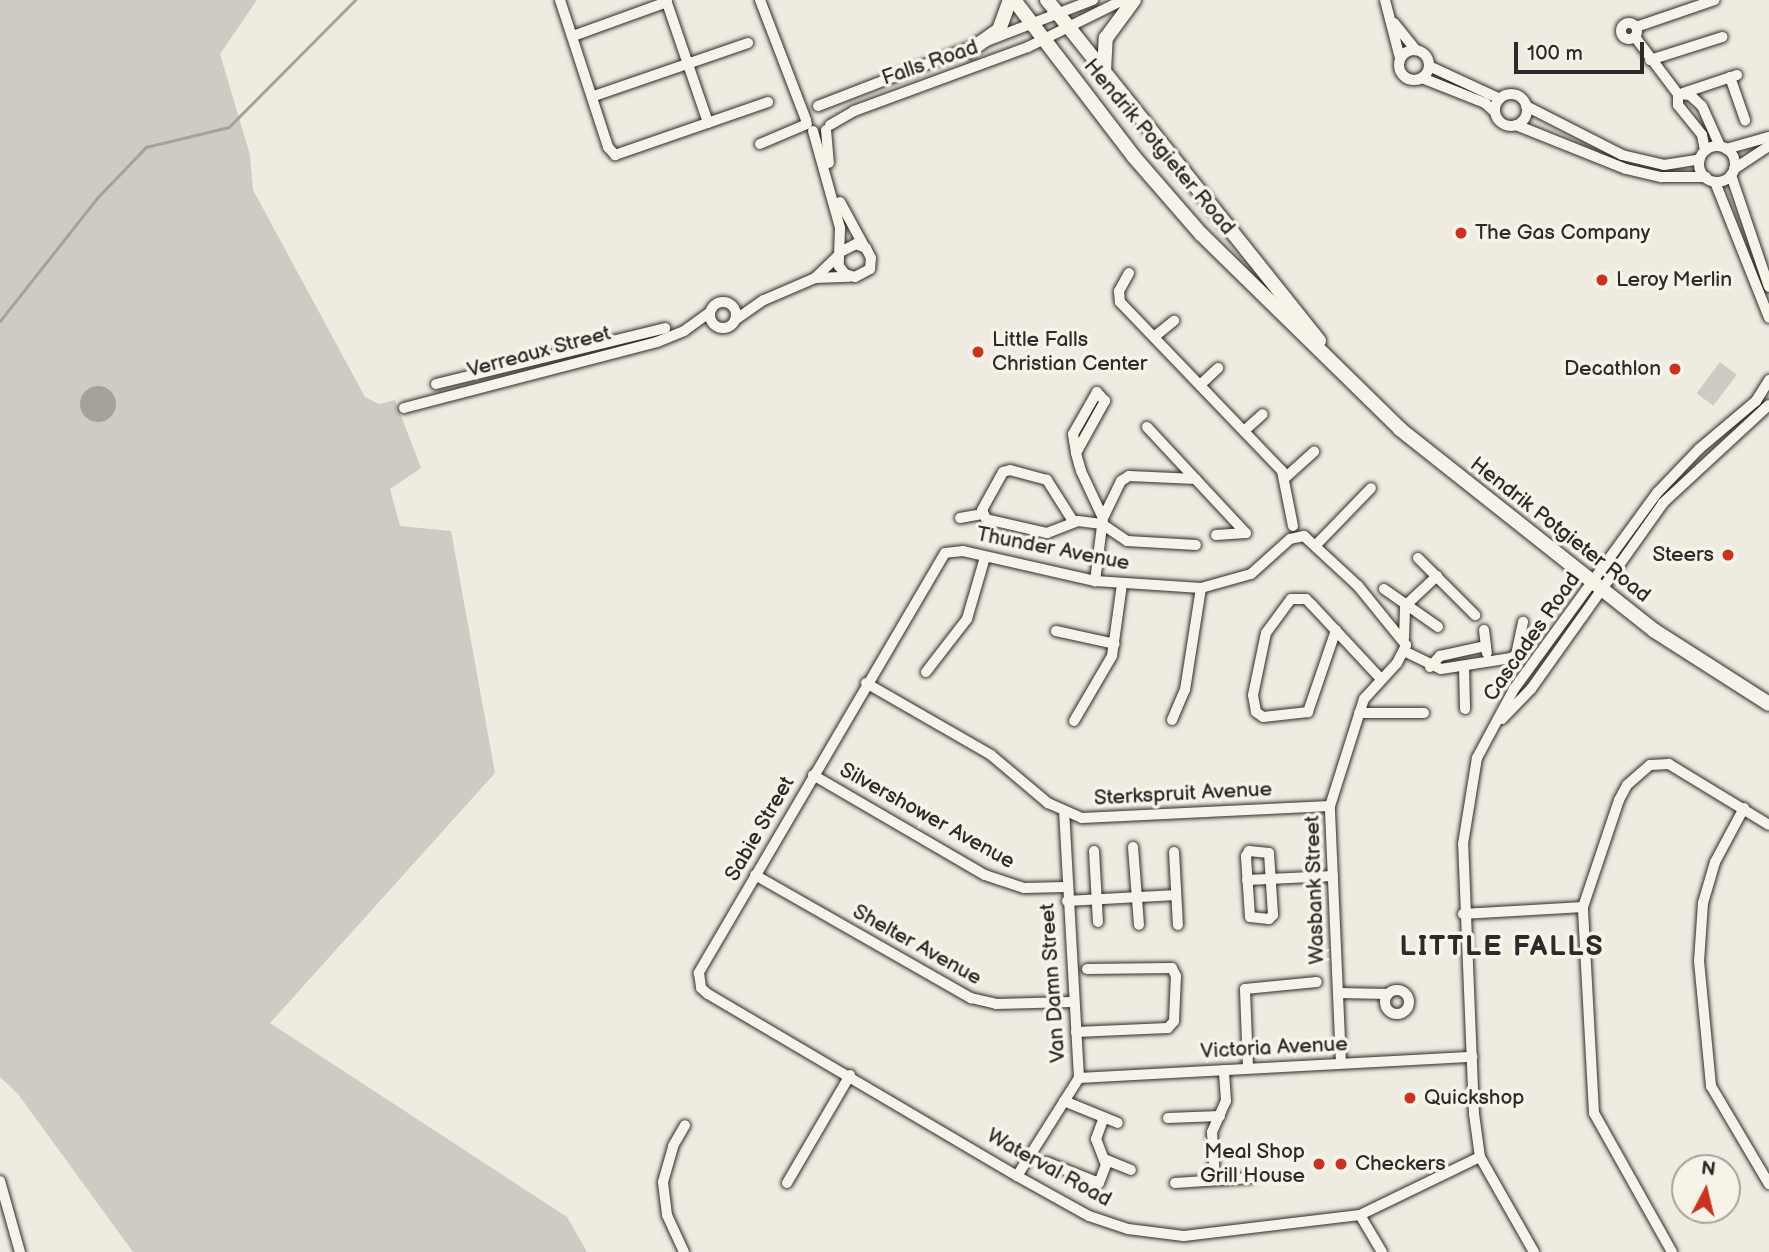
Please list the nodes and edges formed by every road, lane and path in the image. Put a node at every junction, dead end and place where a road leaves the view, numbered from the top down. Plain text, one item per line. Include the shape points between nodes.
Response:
1 (560, 0) edge
2 (760, 0) edge
3 (1012, 0) edge
4 (1047, 0) edge
5 (1093, 0) edge
6 (1123, 0) edge
7 (1134, 0) edge
8 (1385, 0) edge
9 (1715, 0) edge
10 (667, 1) edge
11 (1684, 5) edge
12 (1060, 15) junction
13 (1392, 21) junction
14 (1033, 26) junction
15 (1069, 27) junction
16 (573, 36) junction
17 (1722, 37) dead end
18 (1044, 40) junction
19 (748, 43) dead end
20 (1416, 50) junction
21 (969, 51) junction
22 (1400, 58) junction
23 (1650, 60) junction
24 (687, 64) junction
25 (1429, 66) junction
26 (1104, 71) junction
27 (1422, 78) junction
28 (893, 80) junction
29 (792, 90) junction
30 (1678, 94) junction
31 (899, 95) junction
32 (594, 96) junction
33 (1500, 99) junction
34 (768, 102) dead end
35 (816, 106) junction
36 (1526, 106) junction
37 (1495, 112) junction
38 (1745, 120) dead end
39 (708, 123) junction
40 (808, 125) junction
41 (1516, 125) junction
42 (828, 127) junction
43 (1769, 137) edge
44 (760, 144) dead end
45 (1769, 146) edge
46 (1723, 148) junction
47 (1703, 155) junction
48 (1733, 172) junction
49 (1710, 179) junction
50 (866, 248) junction
51 (841, 253) junction
52 (1129, 273) dead end
53 (849, 277) junction
54 (815, 278) junction
55 (1769, 287) edge
56 (764, 300) junction
57 (729, 304) junction
58 (710, 312) junction
59 (1769, 318) edge
60 (735, 320) junction
61 (1174, 321) dead end
62 (717, 327) junction
63 (665, 328) dead end
64 (684, 331) junction
65 (1154, 338) junction
66 (1218, 368) dead end
67 (1341, 370) junction
68 (1769, 380) edge
69 (436, 384) dead end
70 (1200, 385) junction
71 (1769, 404) edge
72 (404, 408) dead end
73 (1263, 414) dead end
74 (1147, 427) dead end
75 (1244, 431) junction
76 (1314, 452) dead end
77 (1076, 453) junction
78 (1286, 477) junction
79 (1196, 479) junction
80 (1371, 488) dead end
81 (982, 514) junction
82 (960, 517) dead end
83 (1073, 521) junction
84 (1102, 521) junction
85 (1216, 536) dead end
86 (1295, 537) junction
87 (1196, 545) dead end
88 (1316, 545) junction
89 (985, 557) junction
90 (1418, 558) dead end
91 (1437, 576) junction
92 (1095, 581) junction
93 (1122, 584) junction
94 (1598, 587) junction
95 (1201, 588) junction
96 (1384, 589) dead end
97 (1405, 606) junction
98 (1475, 615) dead end
99 (1523, 622) dead end
100 (1438, 627) dead end
101 (1336, 630) junction
102 (1484, 630) dead end
103 (1056, 631) dead end
104 (1404, 638) junction
105 (1115, 644) junction
106 (1486, 646) junction
107 (1404, 651) junction
108 (1488, 663) junction
109 (1430, 667) junction
110 (1464, 667) junction
111 (926, 673) dead end
112 (1381, 679) junction
113 (866, 683) junction
114 (1769, 704) edge
115 (1465, 709) dead end
116 (1360, 713) junction
117 (1424, 713) dead end
118 (1172, 720) dead end
119 (1074, 721) dead end
120 (813, 775) junction
121 (1331, 806) junction
122 (1744, 808) junction
123 (1064, 812) junction
124 (1769, 825) edge
125 (1133, 847) dead end
126 (1094, 851) dead end
127 (1174, 852) dead end
128 (755, 875) junction
129 (1334, 876) junction
130 (1271, 878) junction
131 (1247, 880) junction
132 (1065, 887) junction
133 (1176, 895) junction
134 (1138, 898) junction
135 (1096, 900) junction
136 (1067, 901) junction
137 (1583, 907) junction
138 (1464, 915) junction
139 (1098, 922) dead end
140 (1139, 925) dead end
141 (1178, 925) dead end
142 (1087, 969) dead end
143 (1317, 982) dead end
144 (1339, 993) junction
145 (708, 994) joint
146 (1388, 994) dead end
147 (1072, 1002) junction
148 (1076, 1032) junction
149 (1472, 1056) junction
150 (1341, 1063) junction
151 (1248, 1068) junction
152 (1224, 1070) junction
153 (850, 1076) junction
154 (1079, 1077) junction
155 (1064, 1101) junction
156 (1220, 1115) junction
157 (1104, 1117) junction
158 (1168, 1118) dead end
159 (1118, 1123) dead end
160 (685, 1125) dead end
161 (1480, 1157) junction
162 (1104, 1159) junction
163 (1046, 1162) dead end
164 (1131, 1170) dead end
165 (1017, 1176) junction
166 (1251, 1178) dead end
167 (1215, 1180) junction
168 (0, 1181) edge
169 (1175, 1183) dead end
170 (787, 1184) dead end
171 (1769, 1184) edge
172 (1360, 1215) junction
173 (20, 1252) edge
174 (684, 1252) edge
175 (1382, 1252) edge
176 (1534, 1252) edge
177 (1672, 1252) edge

1 - 16 street
2 - 29 street
3 - 14 main road, Hendrik Potgieter Road
3 - 21 main road via 999,30
4 - 12 main road, Hendrik Potgieter Road
5 - 12 street, Falls Road
6 - 15 street, Falls Road
7 - 26 main road via 1106,38
8 - 13 street
9 - 11 street
10 - 16 street
10 - 24 street
11 - 23 street via 1635,32
12 - 14 street, Falls Road
12 - 15 main road, Hendrik Potgieter Road
13 - 20 street
13 - 22 street
14 - 18 main road, Hendrik Potgieter Road
14 - 21 street, Falls Road
15 - 18 street, Falls Road
15 - 26 main road, Hendrik Potgieter Road
16 - 32 street
17 - 23 street
18 - 31 street, Falls Road
18 - 67 main road, Hendrik Potgieter Road via 1201,234
19 - 24 street
20 - 22 street
20 - 25 street via 1424,53
21 - 28 street, Falls Road
22 - 27 street via 1404,76
23 - 30 street
24 - 32 street
24 - 39 street
25 - 27 street
25 - 33 street
26 - 67 main road, Hendrik Potgieter Road
27 - 37 street via 1485,103
28 - 31 street
28 - 35 street, Falls Road
29 - 35 street
29 - 40 street
30 - 38 street via 1734,76
30 - 46 street via 1690,95 1702,106
30 - 47 street via 1678,105 1702,135
31 - 42 street, Falls Road via 854,110
32 - 39 street via 608,147 615,155
33 - 36 street via 1513,95
33 - 37 street
34 - 39 street
35 - 40 street
35 - 42 street via 829,111
36 - 41 street via 1526,116
36 - 47 street via 1622,155 1664,165
37 - 41 street via 1502,124
40 - 42 street
40 - 44 street
40 - 51 street via 835,203
41 - 49 street via 1626,169 1662,177
42 - 50 street via 826,152 840,201
43 - 46 street
45 - 48 street
46 - 47 street
46 - 48 street via 1734,159
47 - 49 street
48 - 49 street
48 - 55 street
49 - 59 street
50 - 51 street via 856,244
50 - 53 street via 872,258 870,269
51 - 53 street via 839,265
51 - 54 street
52 - 65 street via 1119,299
53 - 54 street
54 - 56 street
56 - 57 street
56 - 60 street
57 - 58 street via 718,303
57 - 60 street
58 - 62 street
58 - 64 street, Verreaux Street
60 - 62 street via 726,328
61 - 65 street
62 - 64 street, Verreaux Street
63 - 69 street
64 - 72 street, Verreaux Street
65 - 70 street
66 - 70 street
67 - 94 main road, Hendrik Potgieter Road via 1400,429
68 - 94 street, Cascades Road via 1756,401 1699,449 1657,493
70 - 75 street
71 - 94 street, Cascades Road via 1664,503
73 - 75 street
74 - 79 street
75 - 78 street
76 - 78 street
77 - 77 street via 1105,401 1097,392 1075,427
77 - 84 street
78 - 86 street
79 - 84 street via 1129,476
79 - 85 street via 1246,533
80 - 88 street
81 - 82 street
81 - 83 street via 986,519 1047,533
81 - 83 street via 1008,470 1046,480
83 - 84 street
84 - 87 street via 1127,541
84 - 92 street
86 - 88 street
86 - 95 street, Thunder Avenue via 1251,574
88 - 104 street
89 - 92 street, Thunder Avenue
89 - 111 street via 967,618
89 - 113 street, Thunder Avenue via 952,551 939,558
90 - 91 street
91 - 97 street
91 - 98 street
92 - 93 street, Thunder Avenue
93 - 95 street, Thunder Avenue
93 - 105 street
94 - 114 main road, Hendrik Potgieter Road via 1655,631
94 - 138 street, Cascades Road via 1531,688 1493,729 1477,758 1467,808
95 - 118 street via 1185,691
96 - 97 street
97 - 100 street via 1421,611
97 - 104 street
99 - 108 street via 1516,655
101 - 101 street via 1308,712 1263,717 1256,712 1253,695 1266,633 1286,602 1306,599
101 - 112 street
102 - 106 street
103 - 105 street via 1069,638
104 - 107 street
105 - 119 street via 1105,671
106 - 108 street
106 - 109 street via 1440,656
107 - 109 street
107 - 112 street, Wasbank Street
108 - 110 street
109 - 110 street
110 - 115 street
112 - 116 street, Wasbank Street via 1371,688
113 - 120 street, Sabie Street
113 - 123 street, Sterkspruit Avenue via 991,755
116 - 117 street
116 - 121 street, Wasbank Street
120 - 128 street, Sabie Street
120 - 132 street, Silvershower Avenue via 985,875 1024,888
121 - 123 street, Sterkspruit Avenue via 1111,819
121 - 129 street, Wasbank Street
122 - 124 street
122 - 137 street via 1669,764 1659,763 1639,772 1627,785
122 - 171 street via 1715,862 1703,903 1699,961 1711,1086
123 - 132 street, Van Damn Street
125 - 134 street
126 - 135 street
127 - 133 street
128 - 145 street, Sabie Street via 699,973 701,988
128 - 147 street, Shelter Avenue via 971,998 996,1004
129 - 130 street
129 - 144 street, Wasbank Street
130 - 131 street
130 - 131 street via 1266,850 1246,853
130 - 131 street via 1273,917 1262,920 1251,919
132 - 136 street, Van Damn Street
133 - 134 street
133 - 141 street
134 - 135 street
134 - 140 street
135 - 136 street
135 - 139 street
136 - 147 street, Van Damn Street
137 - 138 street
137 - 177 street via 1594,1113
138 - 149 street, Cascades Road
142 - 148 street via 1172,968 1176,976 1174,1021 1168,1028
143 - 151 street via 1245,989
144 - 146 street
144 - 150 street, Wasbank Street
145 - 153 street, Waterval Road
147 - 148 street, Van Damn Street
148 - 154 street, Van Damn Street
149 - 150 street, Victoria Avenue
149 - 161 street, Cascades Road
150 - 151 street, Victoria Avenue
151 - 152 street, Victoria Avenue
152 - 154 street, Victoria Avenue
152 - 156 street via 1226,1101
153 - 165 street, Waterval Road
153 - 170 street
154 - 155 street, Van Damn Street
155 - 157 street
155 - 165 street, Van Damn Street
156 - 158 street
156 - 167 street via 1212,1132
157 - 159 street
157 - 162 street via 1096,1139
160 - 174 street via 668,1157 663,1182 667,1216
161 - 172 street, Waterval Road
161 - 176 street, Cascades Road
162 - 163 street via 1105,1169 1097,1184
162 - 164 street
165 - 172 street, Waterval Road via 1089,1216 1155,1234 1241,1232
166 - 167 street
167 - 169 street
168 - 173 street
172 - 175 street

